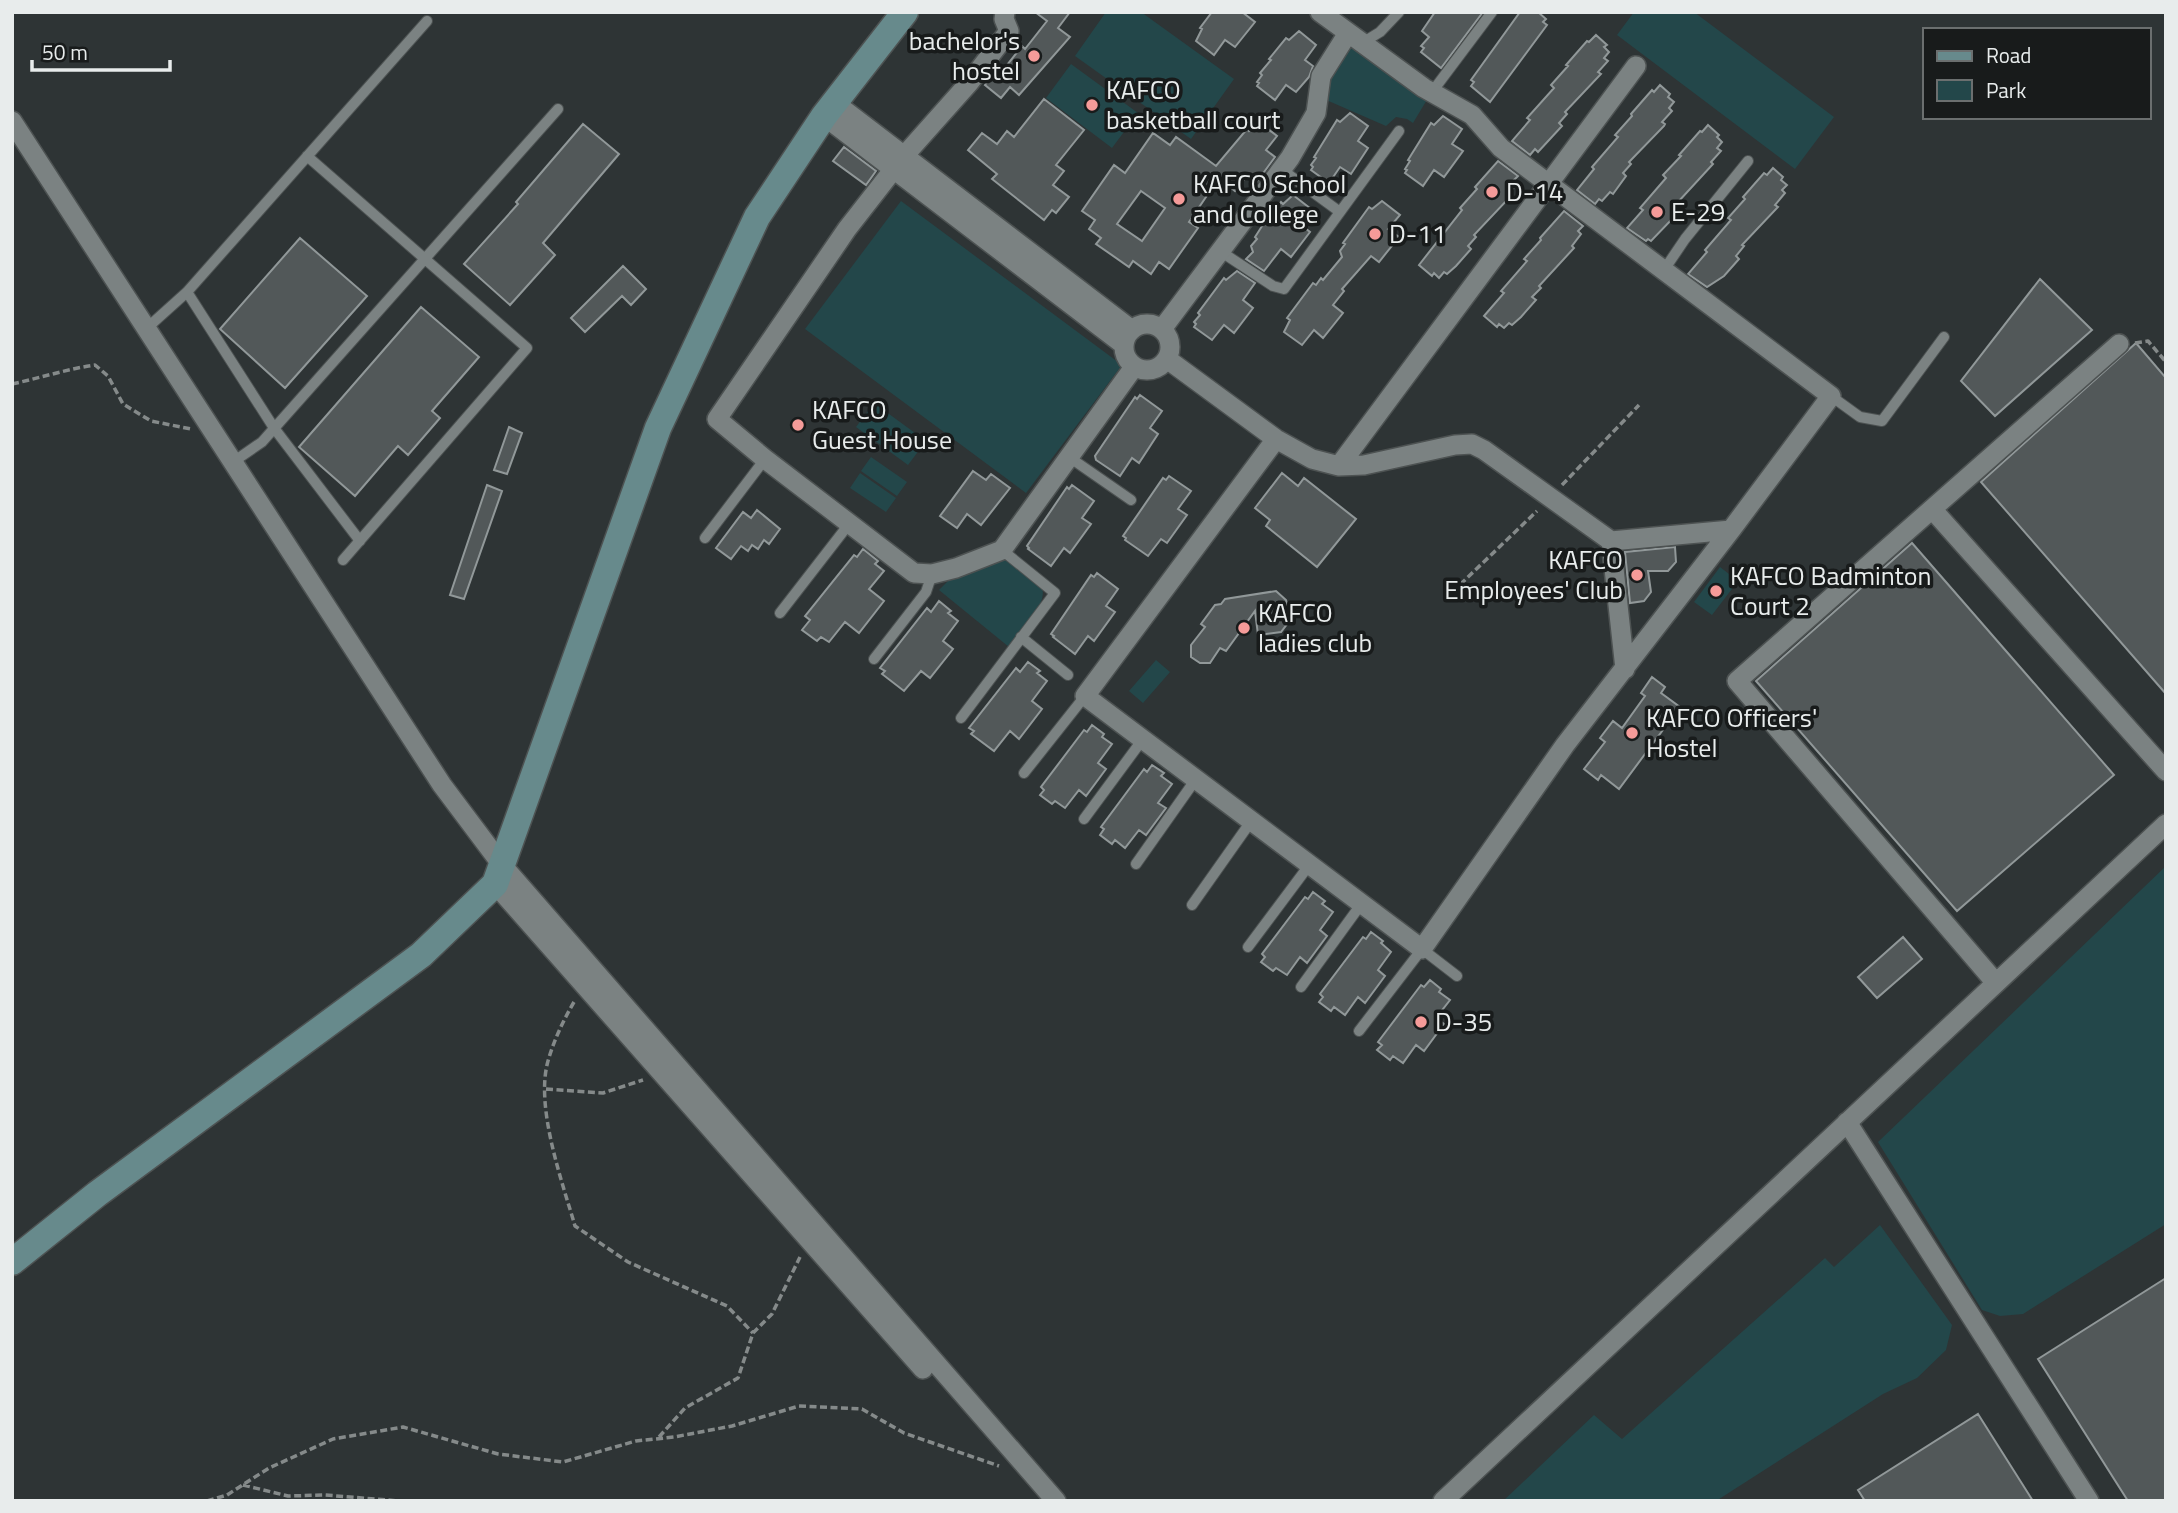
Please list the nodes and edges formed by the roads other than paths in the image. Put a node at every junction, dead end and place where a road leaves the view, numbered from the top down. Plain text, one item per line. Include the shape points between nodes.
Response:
1 (905, 12) edge
2 (1005, 12) edge
3 (1320, 12) edge
4 (1399, 12) edge
5 (1492, 12) edge
6 (427, 21) dead end
7 (1354, 38) junction
8 (1636, 66) dead end
9 (1432, 92) junction
10 (558, 109) dead end
11 (829, 109) junction
12 (12, 121) edge
13 (1399, 131) dead end
14 (307, 156) junction
15 (1748, 161) dead end
16 (899, 163) junction
17 (1281, 169) junction
18 (1549, 183) junction
19 (1340, 212) junction
20 (1220, 251) junction
21 (425, 260) junction
22 (1664, 270) junction
23 (187, 292) junction
24 (147, 328) junction
25 (1162, 329) junction
26 (1128, 337) junction
27 (1944, 337) dead end
28 (2119, 344) road end
29 (1167, 359) junction
30 (1134, 366) junction
31 (1830, 396) junction
32 (274, 428) junction
33 (1276, 439) junction
34 (1069, 457) junction
35 (765, 459) junction
36 (233, 462) junction
37 (1339, 466) junction
38 (1131, 500) dead end
39 (1932, 509) junction
40 (849, 524) junction
41 (1731, 530) junction
42 (705, 538) dead end
43 (360, 541) junction
44 (1611, 541) junction
45 (1002, 550) junction
46 (343, 560) dead end
47 (932, 574) junction
48 (780, 612) dead end
49 (1021, 637) junction
50 (874, 659) dead end
51 (1625, 669) junction
52 (1068, 675) dead end
53 (1085, 695) junction
54 (961, 718) dead end
55 (1143, 739) junction
56 (2166, 771) edge
57 (1024, 773) dead end
58 (1196, 779) junction
59 (1084, 819) dead end
60 (1252, 820) junction
61 (2166, 824) edge
62 (1136, 864) dead end
63 (1310, 864) junction
64 (498, 875) junction
65 (1362, 903) junction
66 (1192, 905) dead end
67 (1248, 947) dead end
68 (1422, 949) junction
69 (1457, 976) dead end
70 (1996, 983) junction
71 (1301, 987) dead end
72 (1359, 1031) dead end
73 (1847, 1122) junction
74 (12, 1262) edge
75 (1040, 1501) edge
76 (1056, 1501) edge
77 (1443, 1501) edge
78 (2089, 1501) edge

1 - 11 main road
2 - 16 street via 1009,31
3 - 7 street
4 - 7 lane via 1380,32
5 - 9 lane
6 - 14 lane
7 - 9 street
7 - 17 street via 1321,76 1316,113
8 - 18 street
9 - 18 street via 1472,115 1501,148
10 - 21 lane
11 - 16 street
11 - 64 main road via 757,217 658,428
12 - 24 street
13 - 19 lane
14 - 21 lane
14 - 23 lane
15 - 22 lane
16 - 26 street
16 - 35 street via 801,293 717,419
17 - 19 lane
17 - 20 street
18 - 22 street
18 - 37 street
19 - 20 lane via 1284,289
20 - 25 street
21 - 32 lane
21 - 43 lane via 527,348
22 - 31 street
23 - 24 lane
23 - 32 lane
24 - 36 street
25 - 26 street via 1146,324
25 - 29 street via 1170,344
26 - 30 street via 1125,353
27 - 31 lane via 1882,421 1860,417
28 - 39 street
29 - 30 street via 1155,369
29 - 33 street
30 - 34 street
31 - 41 street
32 - 36 lane
32 - 43 lane
33 - 37 street via 1312,459
33 - 53 street
34 - 38 lane
34 - 45 street
35 - 40 street
35 - 42 lane
36 - 64 street
37 - 44 street via 1472,444
39 - 56 street
39 - 70 street via 1737,681
40 - 47 street via 914,573
40 - 48 lane
41 - 44 street
41 - 51 street
43 - 46 lane
44 - 51 street
45 - 47 street
45 - 49 lane via 1055,593
47 - 50 lane via 926,592
49 - 52 lane
49 - 54 lane
51 - 68 street via 1565,745
53 - 55 street
53 - 57 lane
55 - 58 street
55 - 59 lane
58 - 60 street
58 - 62 lane
60 - 63 street
60 - 66 lane
61 - 70 street
63 - 65 street
63 - 67 lane
64 - 74 main road via 421,955
64 - 75 street via 584,985
64 - 76 street
65 - 68 street
65 - 71 lane
68 - 69 lane
68 - 72 lane
70 - 73 street
73 - 77 street
73 - 78 street

